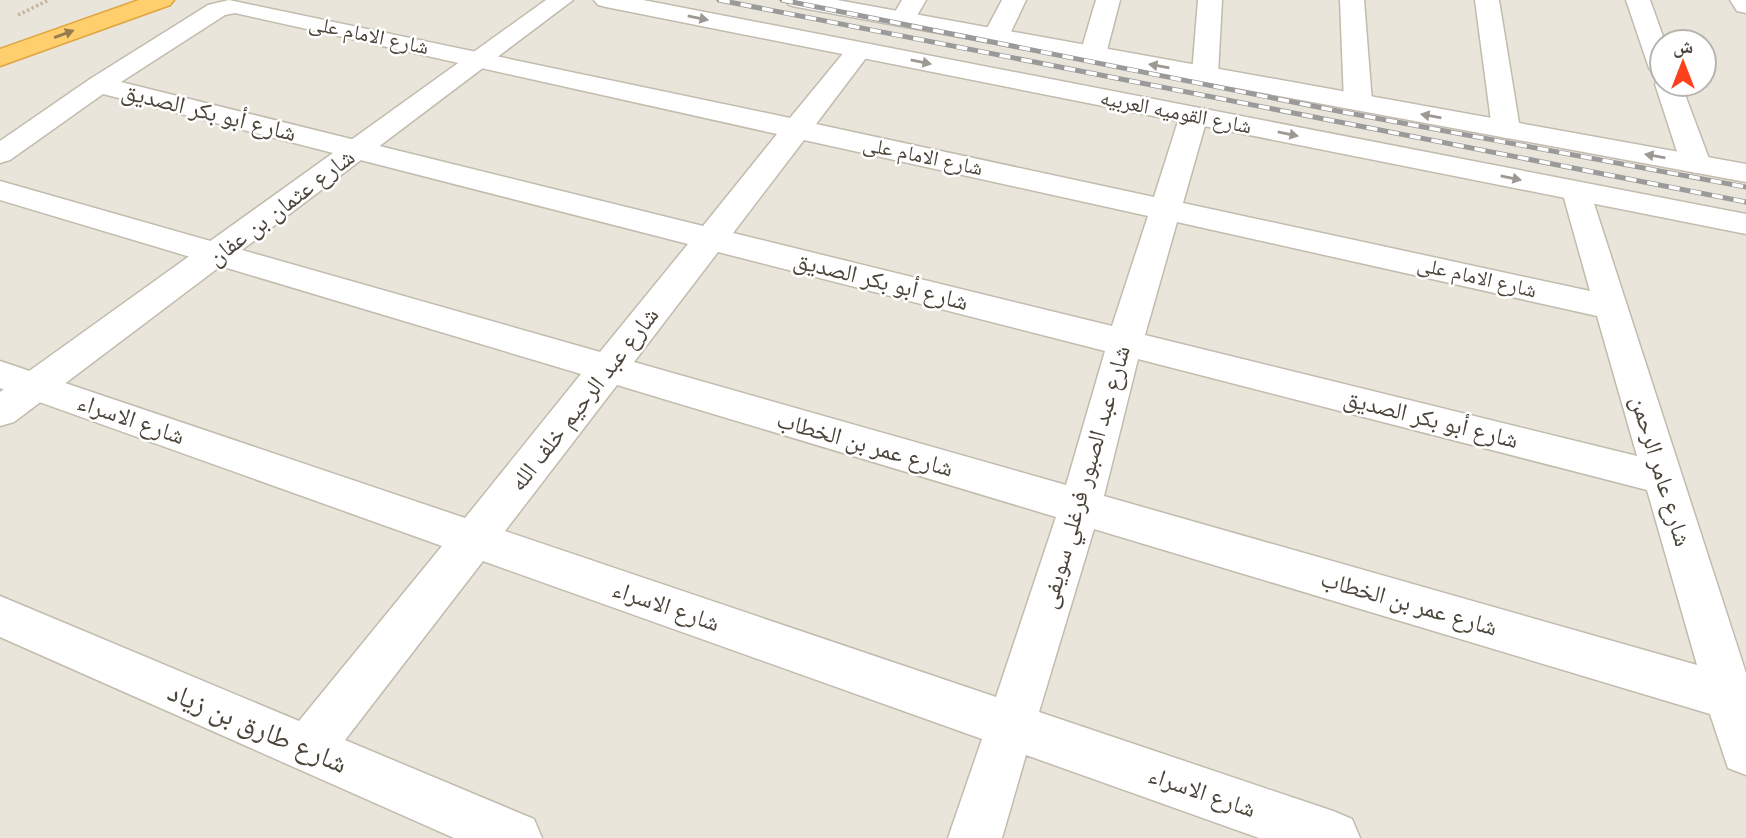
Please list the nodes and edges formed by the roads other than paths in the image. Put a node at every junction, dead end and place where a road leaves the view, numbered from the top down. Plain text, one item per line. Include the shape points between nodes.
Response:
1 (162, 0) edge
2 (561, 0) edge
3 (607, 0) edge
4 (797, 0) edge
5 (1013, 0) edge
6 (1108, 0) edge
7 (1210, 0) edge
8 (1352, 0) edge
9 (1487, 0) edge
10 (1638, 0) edge
11 (1742, 0) edge
12 (1746, 6) edge
13 (908, 10) edge
14 (1648, 28) edge
15 (996, 36) junction
16 (859, 50) junction
17 (1093, 54) junction
18 (0, 58) edge
19 (480, 59) junction
20 (1205, 74) junction
21 (99, 85) junction
22 (1673, 98) edge
23 (1358, 102) junction
24 (1194, 115) junction
25 (797, 129) junction
26 (1506, 129) junction
27 (357, 149) junction
28 (0, 154) edge
29 (1696, 164) junction
30 (1746, 173) edge
31 (0, 190) edge
32 (1577, 191) junction
33 (1165, 208) junction
34 (1746, 224) edge
35 (711, 238) junction
36 (218, 255) junction
37 (1611, 307) junction
38 (1125, 342) junction
39 (608, 369) junction
40 (18, 380) edge
41 (0, 412) edge
42 (1663, 478) junction
43 (1080, 507) junction
44 (474, 539) junction
45 (0, 616) edge
46 (1729, 697) junction
47 (1009, 725) junction
48 (308, 749) junction
49 (1746, 751) edge
50 (515, 838) edge
51 (975, 838) edge
52 (1332, 838) edge

18 -> 1 highway
2 - 19 street, شارع عثمان بن عفان
3 -> 16 street, شارع القوميه العربيه
4 - 13 street, شارع القوميه العربيه
5 - 15 street
6 - 17 street
7 - 20 street
8 - 23 street
9 - 26 street
10 - 14 street
11 - 12 street
13 - 15 street, شارع القوميه العربيه
15 - 17 street, شارع القوميه العربيه
16 -> 24 street, شارع القوميه العربيه
16 - 25 street, شارع عبد الرحيم خلف الله
20 -> 17 street, شارع القوميه العربيه
19 - 21 street, شارع الامام على via 235,6 216,9
19 - 25 street, شارع الامام على
19 - 27 street, شارع عثمان بن عفان
20 - 23 street, شارع القوميه العربيه
21 - 27 street, شارع أبو بكر الصديق
21 - 28 street
22 - 29 street
26 -> 23 street, شارع القوميه العربيه
24 -> 32 street, شارع القوميه العربيه
24 - 33 street, شارع عبد الصبور فرغلي سويفى
25 - 33 street, شارع الامام على
25 - 35 street, شارع عبد الرحيم خلف الله
29 -> 26 street, شارع القوميه العربيه
27 - 35 street, شارع أبو بكر الصديق
27 - 36 street, شارع عثمان بن عفان
29 - 30 street, شارع القوميه العربيه
31 - 36 street, شارع عمر بن الخطاب
32 - 34 street, شارع القوميه العربيه
32 - 37 street, شارع عامر الرحمن
33 - 37 street, شارع الامام على
33 - 38 street, شارع عبد الصبور فرغلي سويفى
35 - 38 street, شارع أبو بكر الصديق
35 - 39 street, شارع عبد الرحيم خلف الله
36 - 39 street, شارع عمر بن الخطاب
36 - 40 street, شارع عثمان بن عفان
37 - 42 street, شارع عامر الرحمن
38 - 42 street, شارع أبو بكر الصديق
38 - 43 street, شارع عبد الصبور فرغلي سويفى
39 - 43 street, شارع عمر بن الخطاب
39 - 44 street, شارع عبد الرحيم خلف الله
40 - 41 street, شارع عثمان بن عفان
40 - 44 street, شارع الاسراء
42 - 46 street, شارع عامر الرحمن
43 - 46 street, شارع عمر بن الخطاب
43 - 47 street, شارع عبد الصبور فرغلي سويفى
44 - 47 street, شارع الاسراء
44 - 48 street, شارع عبد الرحيم خلف الله
45 - 48 street, شارع طارق بن زياد
46 - 49 street, شارع عامر الرحمن
47 - 51 street, شارع عبد الصبور فرغلي سويفى
47 - 52 street, شارع الاسراء
48 - 50 street, شارع طارق بن زياد

